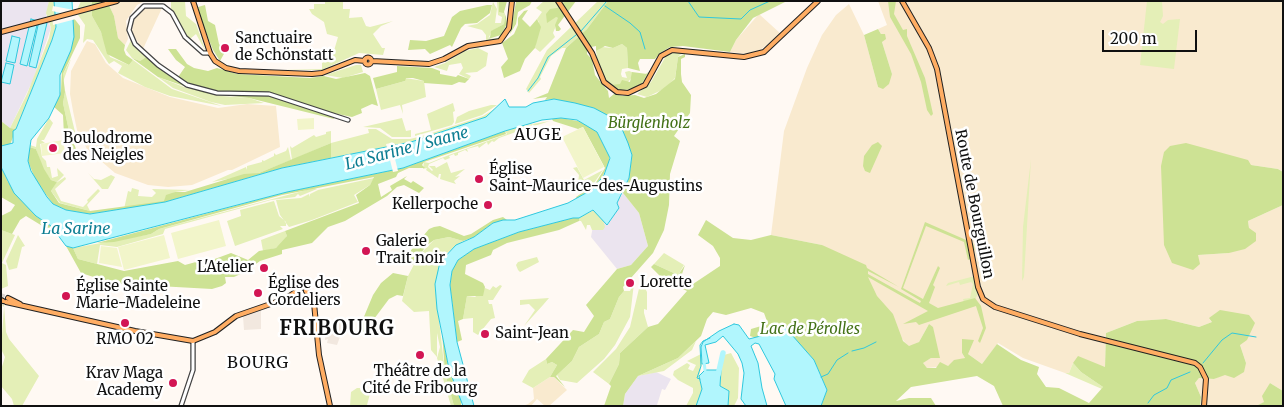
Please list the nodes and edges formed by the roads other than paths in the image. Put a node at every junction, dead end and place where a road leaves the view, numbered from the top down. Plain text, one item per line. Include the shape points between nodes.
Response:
1 (117, 1) edge
2 (193, 1) edge
3 (512, 1) edge
4 (558, 1) edge
5 (818, 1) edge
6 (902, 1) edge
7 (1, 32) edge
8 (210, 53) junction
9 (348, 120) dead end
10 (300, 289) junction
11 (306, 291) junction
12 (5, 300) tunnel mouth
13 (193, 341) junction
14 (181, 406) edge
15 (330, 406) edge
16 (1204, 406) edge

1 - 7 main road
2 - 8 main road
3 - 8 main road via 509,28 504,39 474,45 432,63 372,61 369,65 365,61 354,61 322,73 303,74 234,70 218,64
4 - 5 main road via 589,49 606,85 617,92 628,93 644,85 660,58 669,50 744,57 764,52
6 - 16 main road, Route de Bourguillon via 938,69 978,287 983,299 995,308 1080,334 1195,363 1206,379
8 - 9 street via 203,53 185,37 172,14 163,6 144,6 132,18 129,30 135,44 187,85 217,93 269,94
10 - 11 main road
10 - 11 main road via 300,285 305,283
10 - 13 main road via 285,299 236,316 215,332
11 - 15 main road via 313,300 319,355
12 - 13 main road via 135,331
13 - 14 street via 193,370

